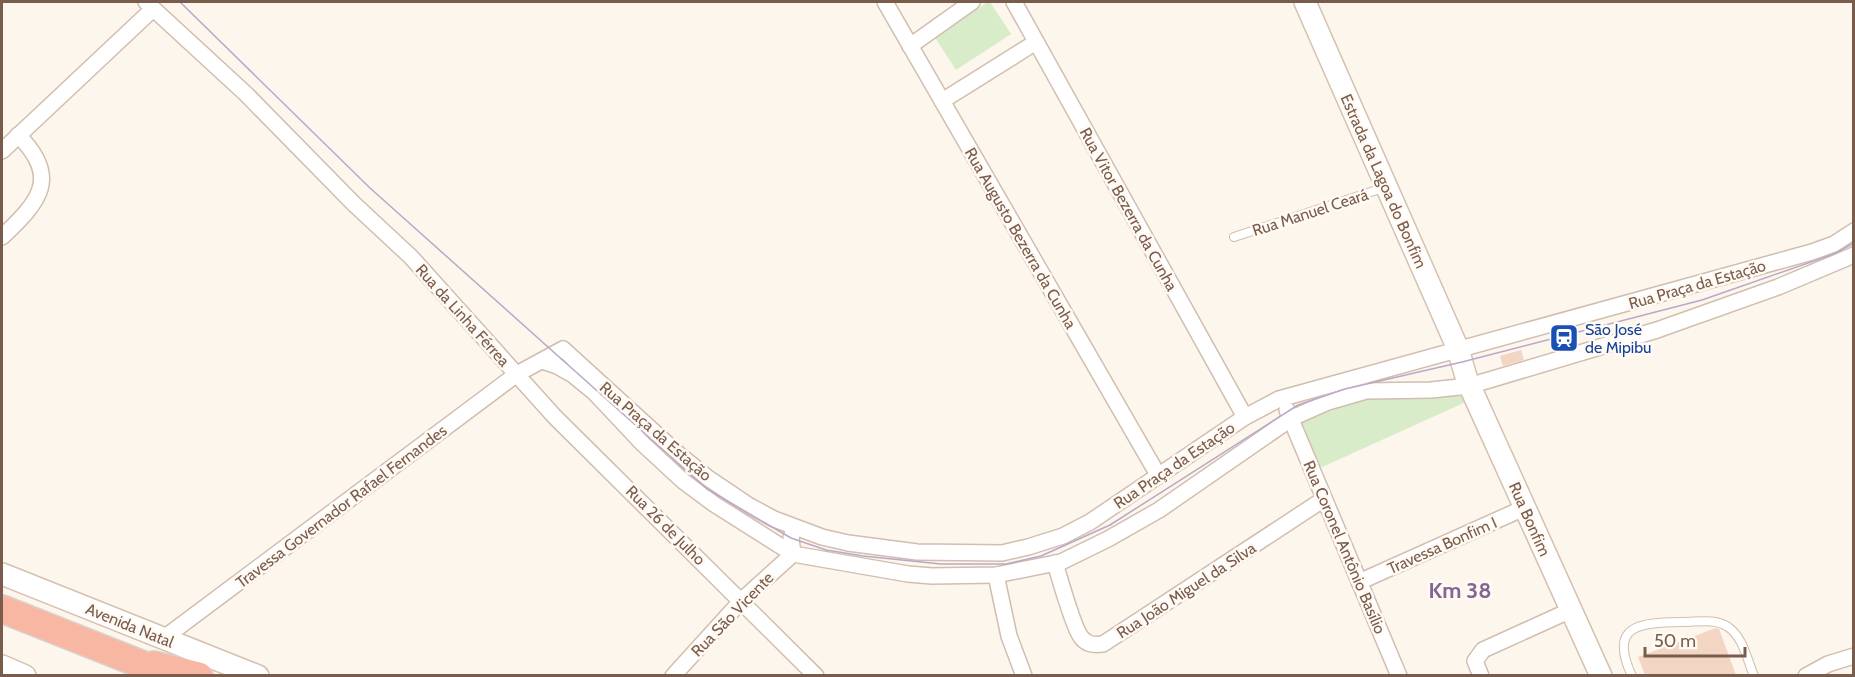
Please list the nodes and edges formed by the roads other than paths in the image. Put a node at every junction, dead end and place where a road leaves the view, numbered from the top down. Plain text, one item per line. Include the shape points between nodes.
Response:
1 (885, 2) edge
2 (972, 2) edge
3 (1014, 2) edge
4 (1305, 2) edge
5 (149, 5) edge
6 (1036, 42) junction
7 (910, 45) junction
8 (942, 101) junction
9 (18, 135) junction
10 (2, 150) edge
11 (1387, 187) junction
12 (1854, 231) edge
13 (2, 237) edge
14 (1234, 237) dead end
15 (1854, 255) edge
16 (1460, 356) junction
17 (542, 361) junction
18 (517, 374) junction
19 (1470, 386) junction
20 (1279, 399) junction
21 (1245, 417) junction
22 (1292, 418) junction
23 (1158, 475) junction
24 (1324, 499) junction
25 (1524, 508) junction
26 (794, 528) junction
27 (793, 554) junction
28 (1058, 563) junction
29 (2, 574) edge
30 (996, 575) junction
31 (1359, 582) junction
32 (742, 600) junction
33 (2, 609) edge
34 (1570, 610) junction
35 (2, 628) edge
36 (164, 639) junction
37 (1854, 656) edge
38 (2, 666) edge
39 (126, 668) edge
40 (25, 675) edge
41 (171, 675) edge
42 (200, 675) edge
43 (258, 675) edge
44 (673, 675) edge
45 (816, 675) edge
46 (1024, 675) edge
47 (1399, 675) edge
48 (1480, 675) edge
49 (1601, 675) edge
50 (1632, 675) edge
51 (1754, 675) edge
52 (1806, 675) edge

1 - 7 street, Rua Augusto Bezerra da Cunha
2 - 7 street
3 - 6 street, Rua Vitor Bezerra da Cunha
4 - 11 street, Estrada da Lagoa do Bonfim
5 - 9 street
5 - 18 street, Rua da Linha Férrea via 246,94 411,257
6 - 8 street
6 - 21 street, Rua Vitor Bezerra da Cunha
7 - 8 street, Rua Augusto Bezerra da Cunha
8 - 23 street, Rua Augusto Bezerra da Cunha
9 - 10 street
9 - 13 street via 40,162 38,197
11 - 14 lane, Rua Manuel Ceará
11 - 16 street, Estrada da Lagoa do Bonfim
12 - 16 street, Rua Praça da Estação via 1812,252
15 - 19 street, Rua Praça da Estação via 1657,330
16 - 19 street, Rua Bonfim
16 - 20 street, Rua Praça da Estação
17 - 18 street, Rua da Linha Férrea
17 - 26 street, Rua Praça da Estação via 562,349 689,463 748,505
17 - 27 street via 573,375 595,393 683,481
18 - 32 street, Rua 26 de Julho via 554,416
18 - 36 street, Travessa Governador Rafael Fernandes
19 - 22 street, Rua Praça da Estação via 1366,391
19 - 25 street, Rua Bonfim
20 - 21 street, Rua Praça da Estação
20 - 22 street, Rua Coronel Antônio Basílio
21 - 23 street, Rua Praça da Estação
22 - 24 street, Rua Coronel Antônio Basílio
22 - 28 street, Rua Praça da Estação via 1159,510
23 - 26 street, Rua Praça da Estação via 1063,536 1002,553 908,551 848,543
24 - 28 street, Rua João Miguel da Silva via 1103,644 1088,643 1079,634
24 - 31 street, Rua Coronel Antônio Basílio
25 - 31 street, Travessa Bonfim I
25 - 34 street, Rua Bonfim
26 - 27 street
27 - 30 street via 908,574
27 - 32 street, Rua São Vicente
28 - 30 street
29 - 36 street, Avenida Natal
30 - 46 street via 1009,636
31 - 47 street, Rua Coronel Antônio Basílio
32 - 44 street, Rua São Vicente
32 - 45 street, Rua 26 de Julho
33 - 39 highway
34 - 48 street via 1483,650 1475,661
34 - 49 street, Rua Bonfim
35 - 39 highway
36 - 43 street, Avenida Natal
37 - 52 street
38 - 40 street
39 - 41 highway
39 - 42 highway
50 - 51 lane via 1624,642 1632,629 1647,623 1719,622 1739,638

